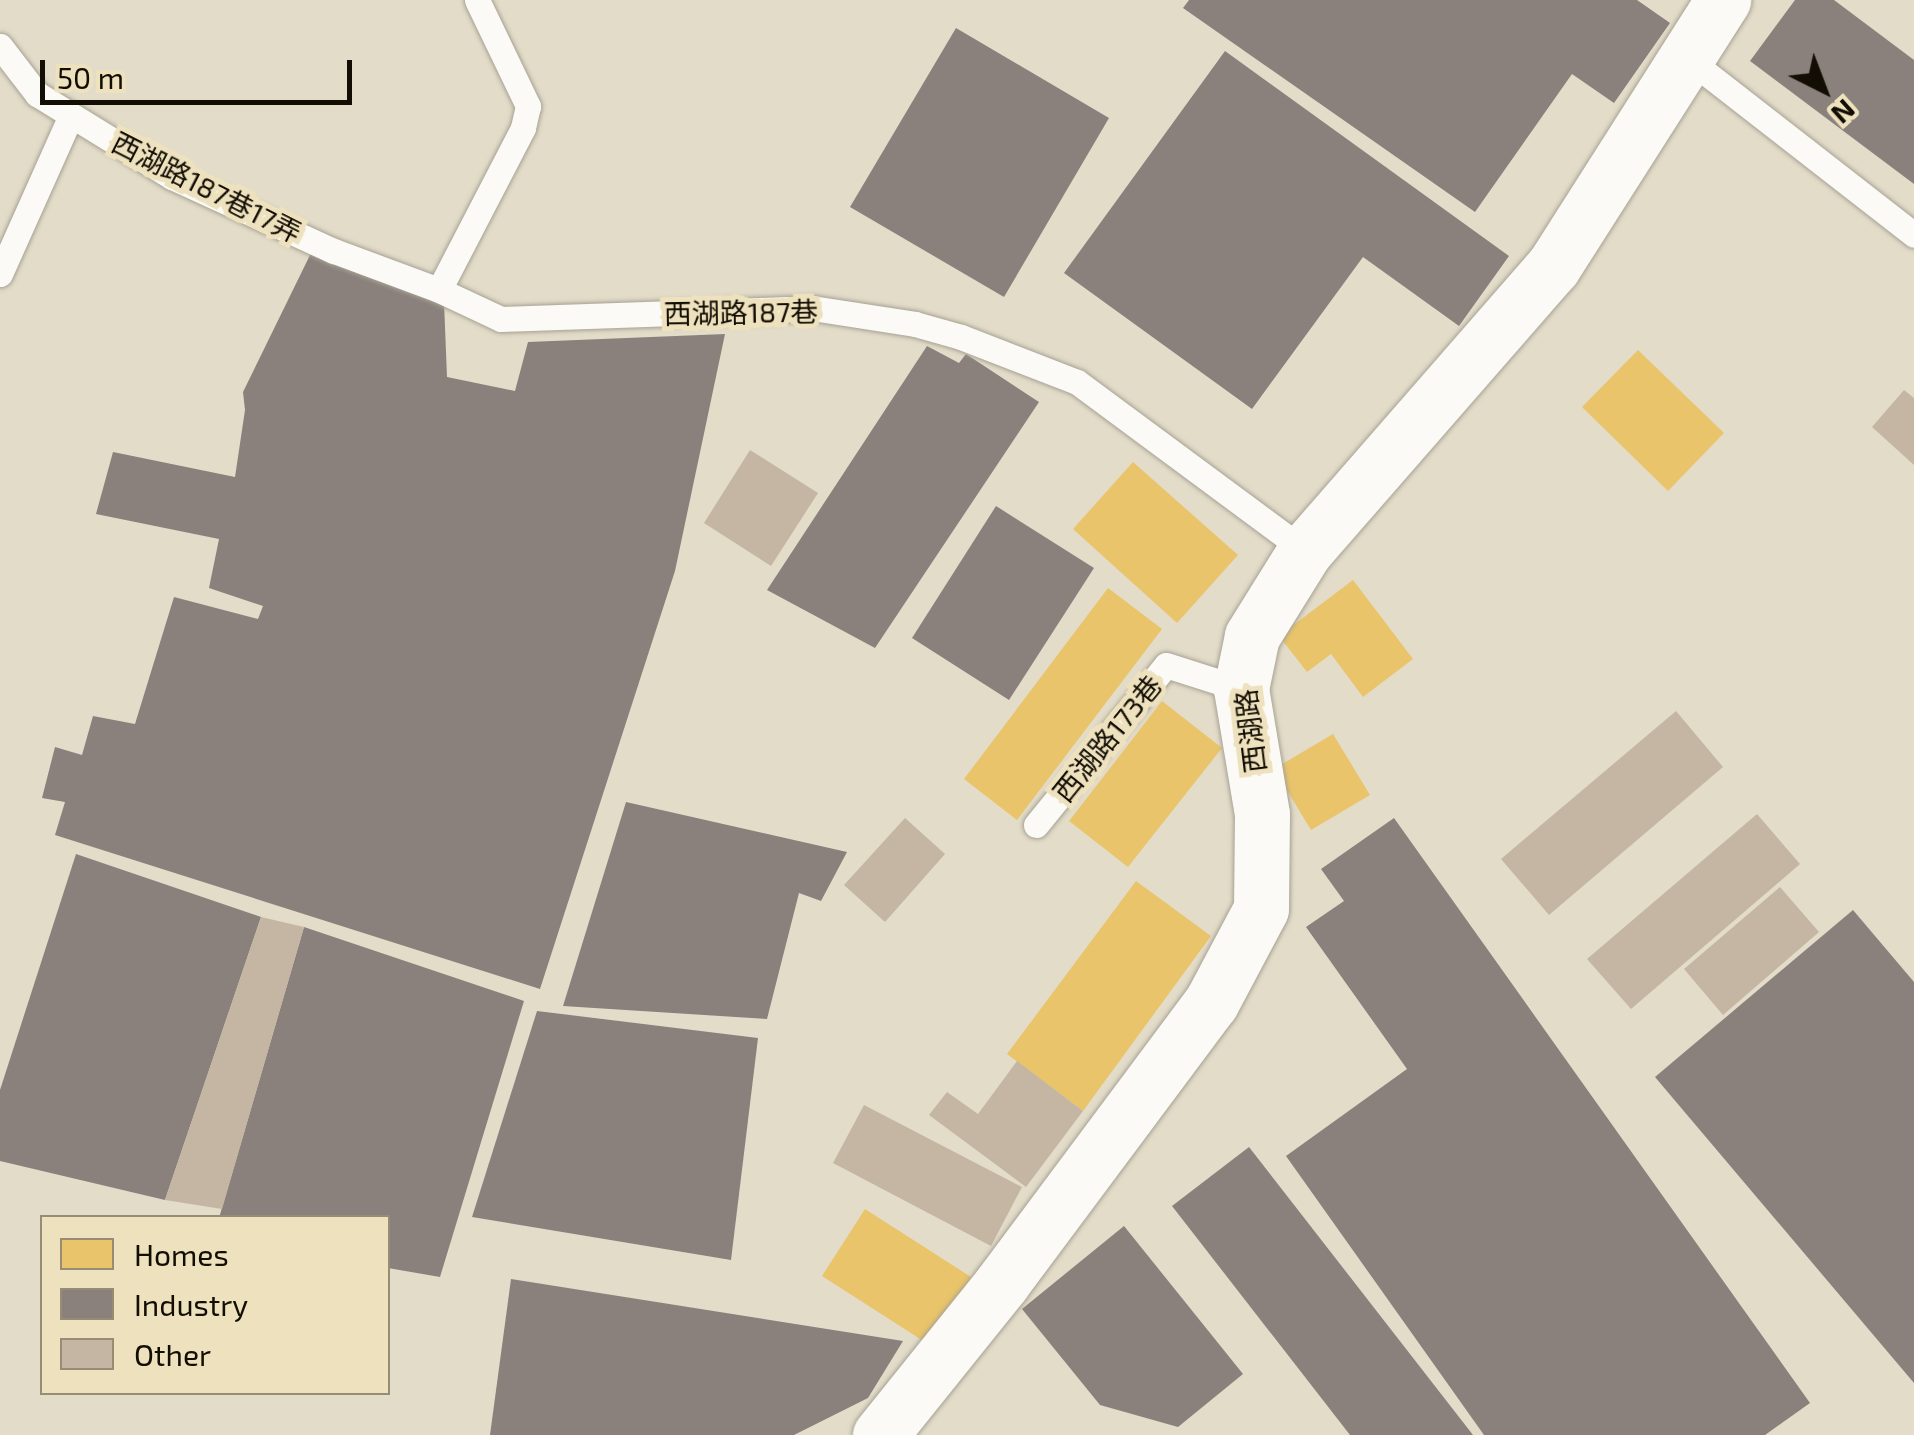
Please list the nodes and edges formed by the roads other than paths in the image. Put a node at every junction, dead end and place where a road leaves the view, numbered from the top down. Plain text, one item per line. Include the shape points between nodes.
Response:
1 (477, 0) edge
2 (1724, 0) edge
3 (0, 46) edge
4 (1687, 58) junction
5 (71, 115) junction
6 (1914, 235) edge
7 (0, 274) edge
8 (439, 290) junction
9 (1305, 550) junction
10 (1241, 688) junction
11 (1036, 825) dead end
12 (880, 1435) edge

1 - 8 lane via 528,106 523,128
2 - 4 street, 西湖路
3 - 5 lane, 西湖路187巷17弄 via 37,94
4 - 6 lane
4 - 9 street, 西湖路 via 1554,267
5 - 7 lane
5 - 8 lane, 西湖路187巷17弄 via 172,176 334,251
8 - 9 lane, 西湖路187巷 via 501,318 812,308 946,333 1077,382
9 - 10 street, 西湖路 via 1252,636
10 - 11 lane, 西湖路173巷 via 1166,665
10 - 12 street, 西湖路 via 1262,814 1261,909 1210,1003

